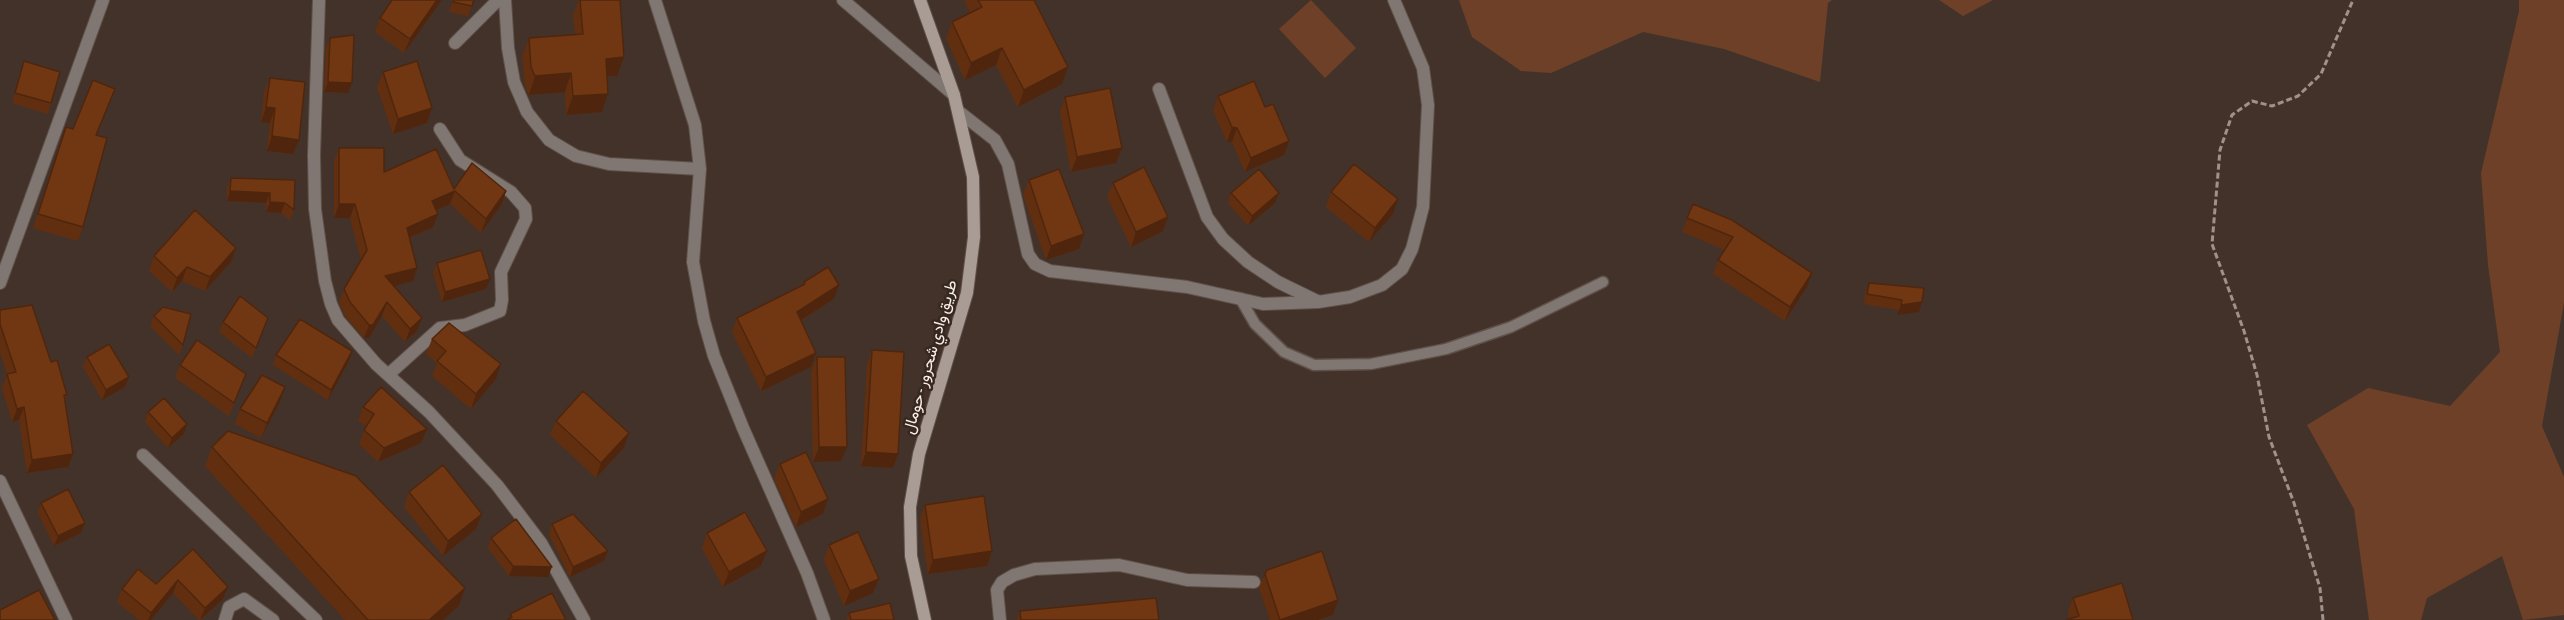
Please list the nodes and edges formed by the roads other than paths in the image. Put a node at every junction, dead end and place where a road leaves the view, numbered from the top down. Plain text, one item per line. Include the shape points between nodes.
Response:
1 (102, 0) edge
2 (319, 0) edge
3 (498, 0) edge
4 (506, 0) edge
5 (655, 0) edge
6 (843, 0) edge
7 (920, 0) edge
8 (1394, 0) edge
9 (455, 43) dead end
10 (1159, 89) dead end
11 (954, 95) junction
12 (958, 111) junction
13 (441, 129) dead end
14 (700, 169) junction
15 (1603, 282) dead end
16 (0, 283) edge
17 (1239, 298) junction
18 (1318, 302) junction
19 (389, 374) junction
20 (143, 454) dead end
21 (0, 481) edge
22 (1254, 582) dead end
23 (66, 620) edge
24 (225, 620) edge
25 (273, 620) edge
26 (316, 620) edge
27 (584, 620) edge
28 (824, 620) edge
29 (925, 620) edge
30 (1000, 620) edge

1 - 16 street
2 - 19 street via 315,209 325,282 338,320
3 - 9 street
4 - 14 street via 514,82 527,112 549,141 576,156 609,164
5 - 14 street via 695,125
6 - 11 street
7 - 11 main road, طريق وادي شحرور - حومال
8 - 18 street via 1423,68 1428,105 1427,158 1412,249 1402,269 1382,285 1350,297
10 - 18 street via 1207,217 1222,239 1278,282
11 - 12 main road, طريق وادي شحرور - حومال
12 - 17 street via 980,125 1004,156 1028,254 1035,264 1050,271 1187,287
12 - 29 main road, طريق وادي شحرور - حومال via 973,177 975,237 967,293 920,454 910,507 911,556
13 - 19 street via 460,160 511,192 525,208 526,219 501,272 500,311 472,323 440,328
14 - 28 street via 693,262 704,321 714,356
15 - 17 lane via 1511,327 1446,349 1371,364 1314,364 1284,352 1255,324
17 - 18 street via 1263,304
19 - 27 street via 497,485 540,543
20 - 26 street
21 - 23 street
22 - 30 street via 1187,580 1119,564 1035,569 1014,574 1002,582 997,590
24 - 25 street via 229,607 244,600

